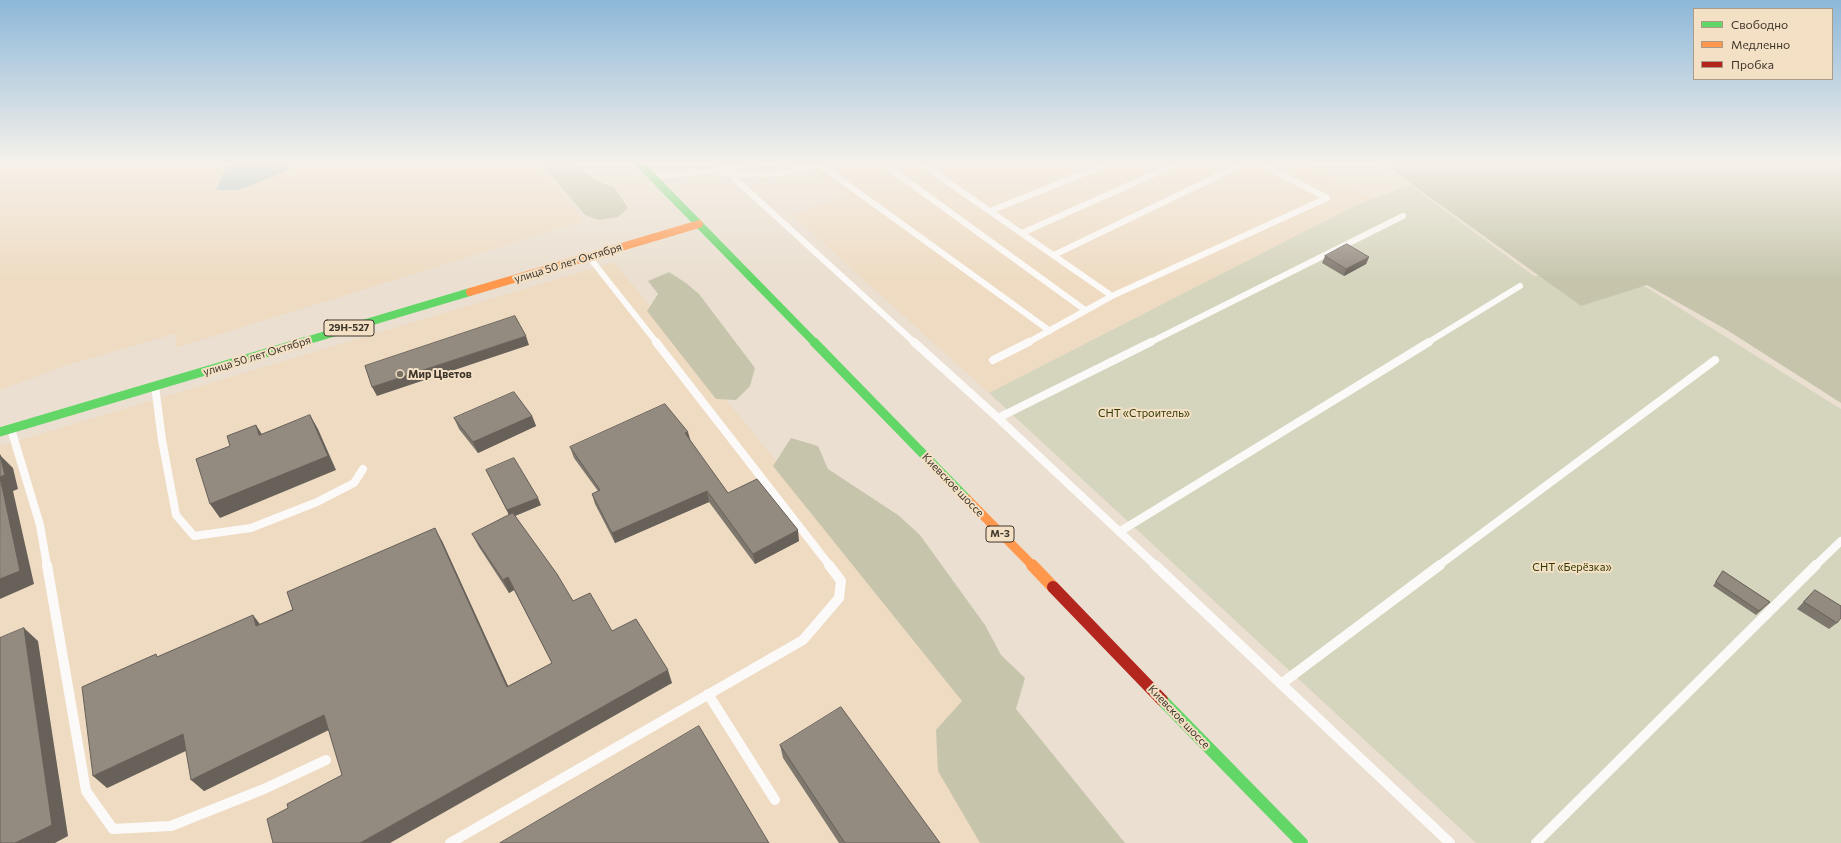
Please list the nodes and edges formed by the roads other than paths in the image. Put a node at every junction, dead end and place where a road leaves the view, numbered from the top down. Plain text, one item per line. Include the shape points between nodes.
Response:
1 (677, 201) edge
2 (760, 201) edge
3 (871, 201) edge
4 (935, 201) edge
5 (976, 201) edge
6 (1014, 201) edge
7 (1093, 201) edge
8 (1165, 201) edge
9 (1320, 201) edge
10 (990, 211) junction
11 (1403, 216) dead end
12 (699, 224) junction
13 (1022, 233) junction
14 (1054, 255) junction
15 (589, 257) junction
16 (1520, 286) dead end
17 (1112, 296) junction
18 (1085, 310) junction
19 (1050, 331) junction
20 (993, 360) dead end
21 (1715, 360) dead end
22 (155, 386) junction
23 (998, 418) junction
24 (11, 429) junction
25 (0, 432) edge
26 (363, 469) dead end
27 (1119, 532) junction
28 (1841, 541) edge
29 (1281, 684) junction
30 (708, 694) junction
31 (326, 760) dead end
32 (775, 800) dead end
33 (450, 843) edge
34 (1302, 843) edge
35 (1450, 843) edge
36 (1536, 843) edge

1 - 12 main road, Киевское шоссе / М-3
2 - 23 lane
3 - 19 lane
4 - 18 lane
5 - 10 lane
6 - 10 lane
7 - 13 lane
8 - 14 lane
9 - 17 lane
10 - 13 lane
11 - 23 lane
12 - 15 main road, улица 50 лет Октября / 29Н-527
12 - 34 main road, Киевское шоссе / М-3
13 - 14 lane
14 - 17 lane
15 - 22 main road, улица 50 лет Октября / 29Н-527
15 - 30 lane via 841,581 839,598 803,640
16 - 27 lane
17 - 18 lane
18 - 19 lane
19 - 20 lane
21 - 29 lane
22 - 24 main road, улица 50 лет Октября / 29Н-527
22 - 26 lane via 176,515 194,536 259,525 317,502 354,483
23 - 27 lane
24 - 25 main road, улица 50 лет Октября / 29Н-527
24 - 31 lane via 40,526 86,791 113,829 171,826 264,789
27 - 29 lane
28 - 36 lane
29 - 35 lane
30 - 32 lane
30 - 33 lane

